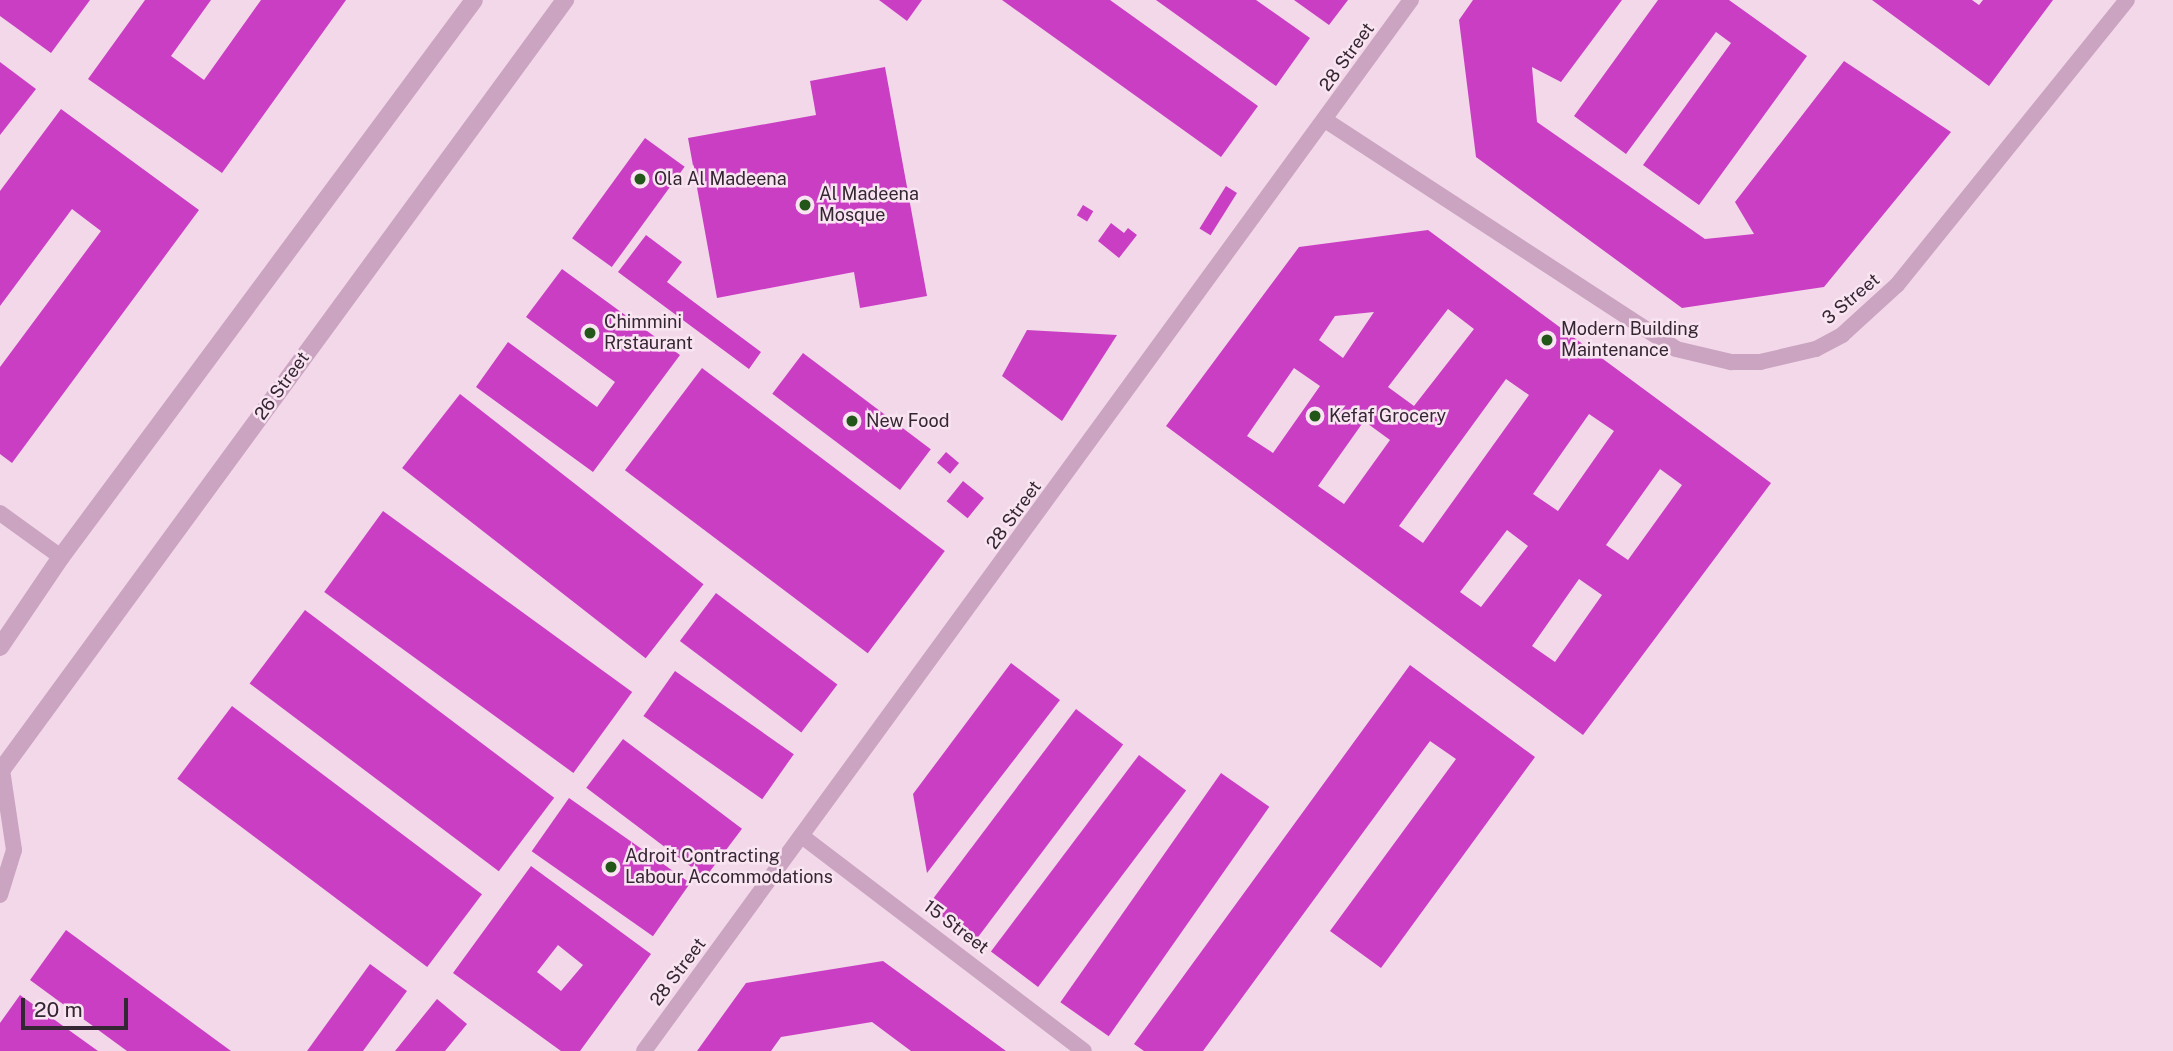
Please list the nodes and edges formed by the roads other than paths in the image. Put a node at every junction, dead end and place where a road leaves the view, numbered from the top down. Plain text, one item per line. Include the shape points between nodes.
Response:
1 (474, 0) edge
2 (565, 0) edge
3 (1412, 0) edge
4 (2127, 0) edge
5 (1325, 120) junction
6 (0, 513) edge
7 (61, 557) junction
8 (0, 647) edge
9 (1, 771) edge
10 (803, 837) junction
11 (0, 895) edge
12 (644, 1051) edge
13 (1084, 1051) edge

1 - 7 street
2 - 9 street, 26 Street
3 - 5 lane, 28 Street
4 - 5 lane, 3 Street via 1897,285 1842,335 1807,352 1760,362 1731,362 1676,349
5 - 10 lane, 28 Street
6 - 7 lane
7 - 8 street
9 - 11 lane via 14,850
10 - 12 lane, 28 Street
10 - 13 lane, 15 Street

